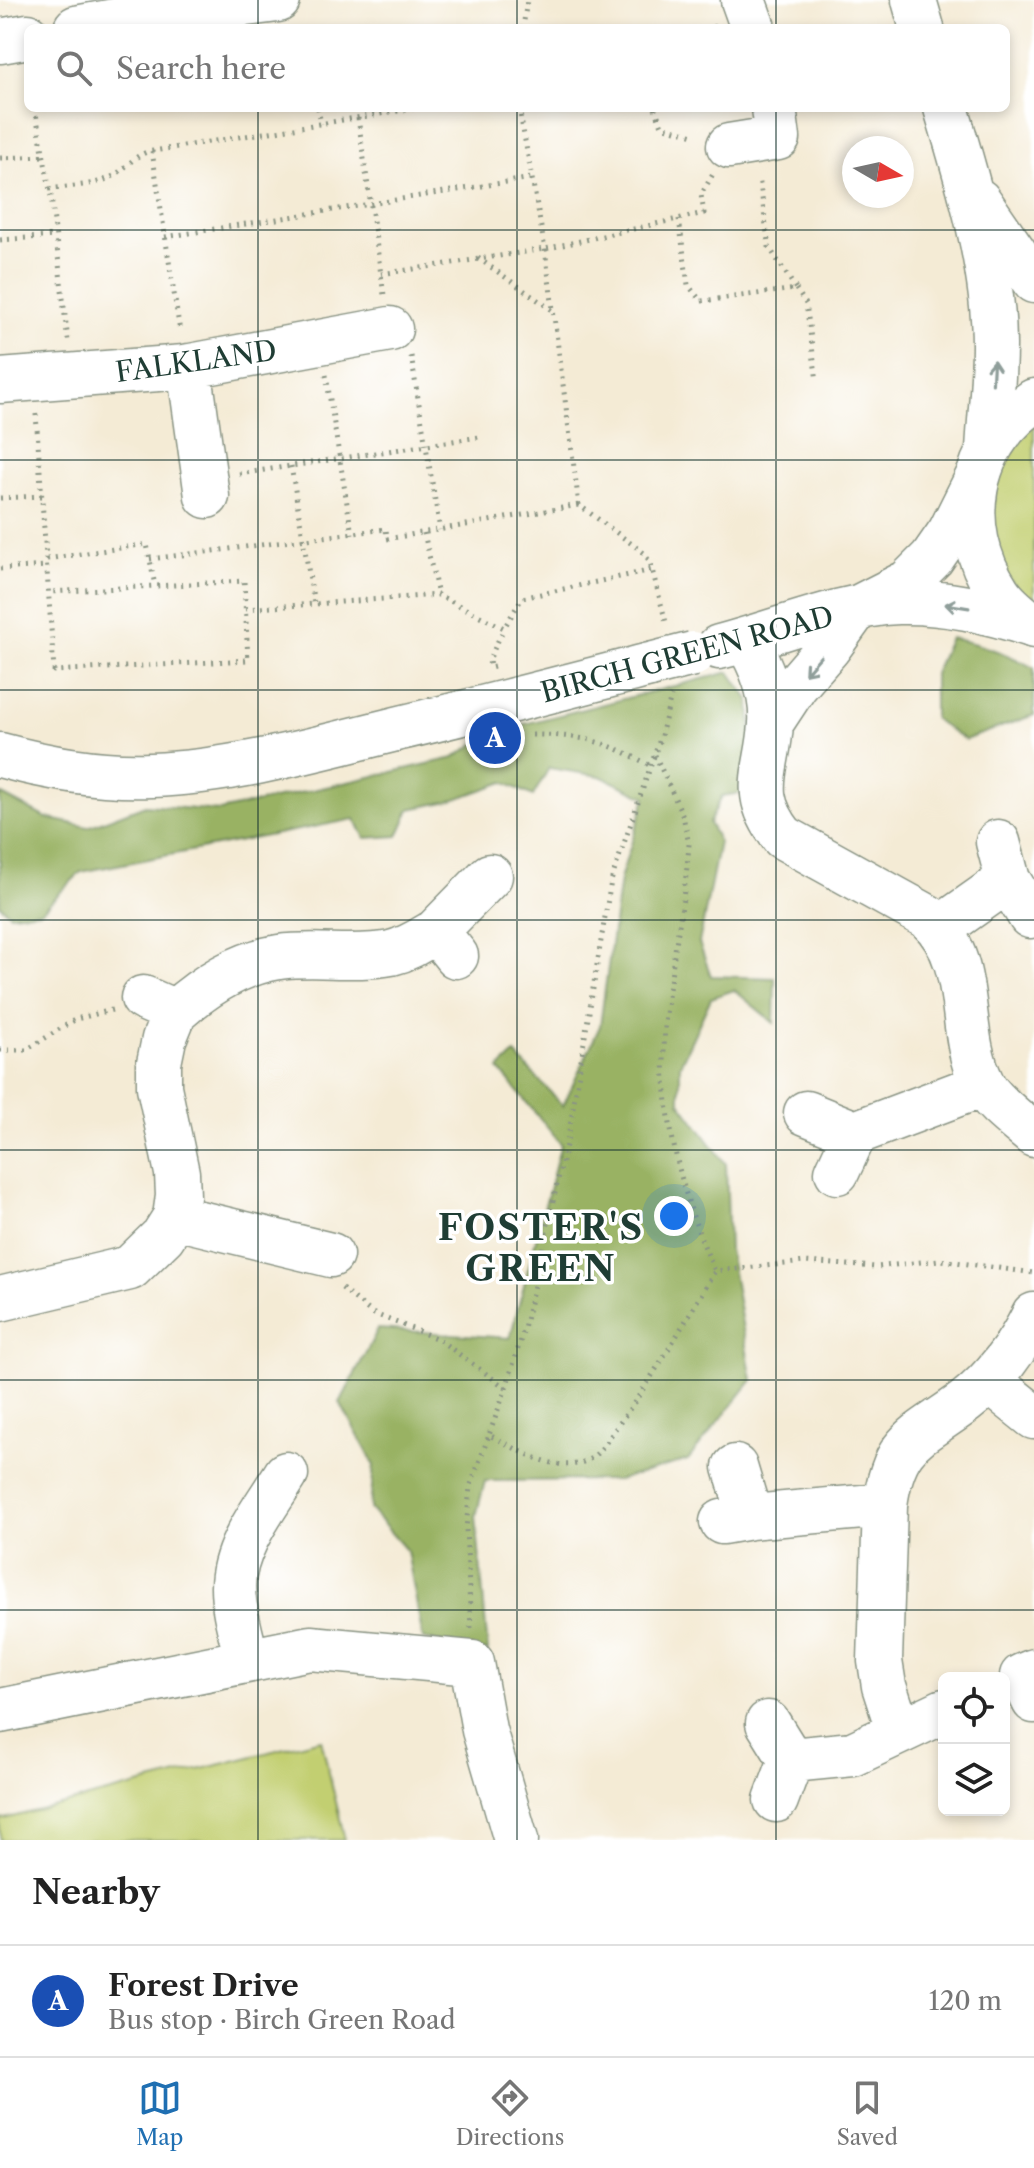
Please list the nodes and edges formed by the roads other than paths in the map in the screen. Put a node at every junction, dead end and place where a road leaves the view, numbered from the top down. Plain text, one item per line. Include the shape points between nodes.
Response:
1 (278, 0) edge
2 (743, 0) edge
3 (914, 0) edge
4 (98, 24) edge
5 (752, 24) edge
6 (921, 24) edge
7 (24, 37) edge
8 (0, 41) edge
9 (947, 112) edge
10 (971, 189) junction
11 (1034, 281) edge
12 (390, 329) road end
13 (187, 366) junction
14 (35, 379) edge
15 (1034, 401) edge
16 (982, 464) junction
17 (205, 488) road end
18 (857, 608) junction
19 (1033, 625) edge
20 (746, 640) junction
21 (771, 723) junction
22 (0, 755) edge
23 (490, 876) dead end
24 (1012, 879) dead end
25 (940, 928) junction
26 (982, 1085) junction
27 (806, 1113) dead end
28 (855, 1133) junction
29 (1034, 1135) edge
30 (837, 1172) dead end
31 (175, 1217) junction
32 (339, 1258) road end
33 (0, 1299) edge
34 (1034, 1315) edge
35 (989, 1381) junction
36 (1034, 1417) edge
37 (735, 1467) dead end
38 (286, 1474) dead end
39 (885, 1505) junction
40 (247, 1660) junction
41 (0, 1711) edge
42 (938, 1714) edge
43 (768, 1723) dead end
44 (899, 1732) junction
45 (791, 1760) junction
46 (776, 1800) dead end
47 (516, 1840) edge

1 - 4 street
2 - 5 street
3 - 6 street
7 - 8 street
9 - 10 street
10 - 11 street
16 -> 10 street via 994,342
12 - 13 street, FALKLAND
13 - 14 street, FALKLAND
13 - 17 street
15 - 16 street via 1015,414
16 - 18 street, BIRCH GREEN ROAD via 932,558 908,582
16 - 19 street via 972,508 978,553 999,594
19 -> 18 street, BIRCH GREEN ROAD via 942,604 897,602
18 - 20 street, BIRCH GREEN ROAD
18 -> 21 street
20 - 21 street via 767,687
20 - 22 street, BIRCH GREEN ROAD via 220,768 104,773
21 - 25 street via 762,793 769,819 783,837
23 - 31 street via 446,944 254,963 159,1005 164,1039 159,1087 177,1173
24 - 25 street
25 - 26 street via 956,956 969,1043
26 - 28 street
26 - 29 street
27 - 28 street
28 - 30 street
31 - 32 street
31 - 33 street via 130,1268
34 - 35 street
35 - 36 street
35 - 39 street via 927,1426 898,1456
37 - 39 street via 736,1520
38 - 40 street via 249,1535 234,1572
39 - 44 street via 880,1661
40 - 41 street
40 - 47 street via 310,1648 472,1663 484,1730
42 - 44 street
43 - 45 street
44 - 45 street via 853,1754
45 - 46 street

